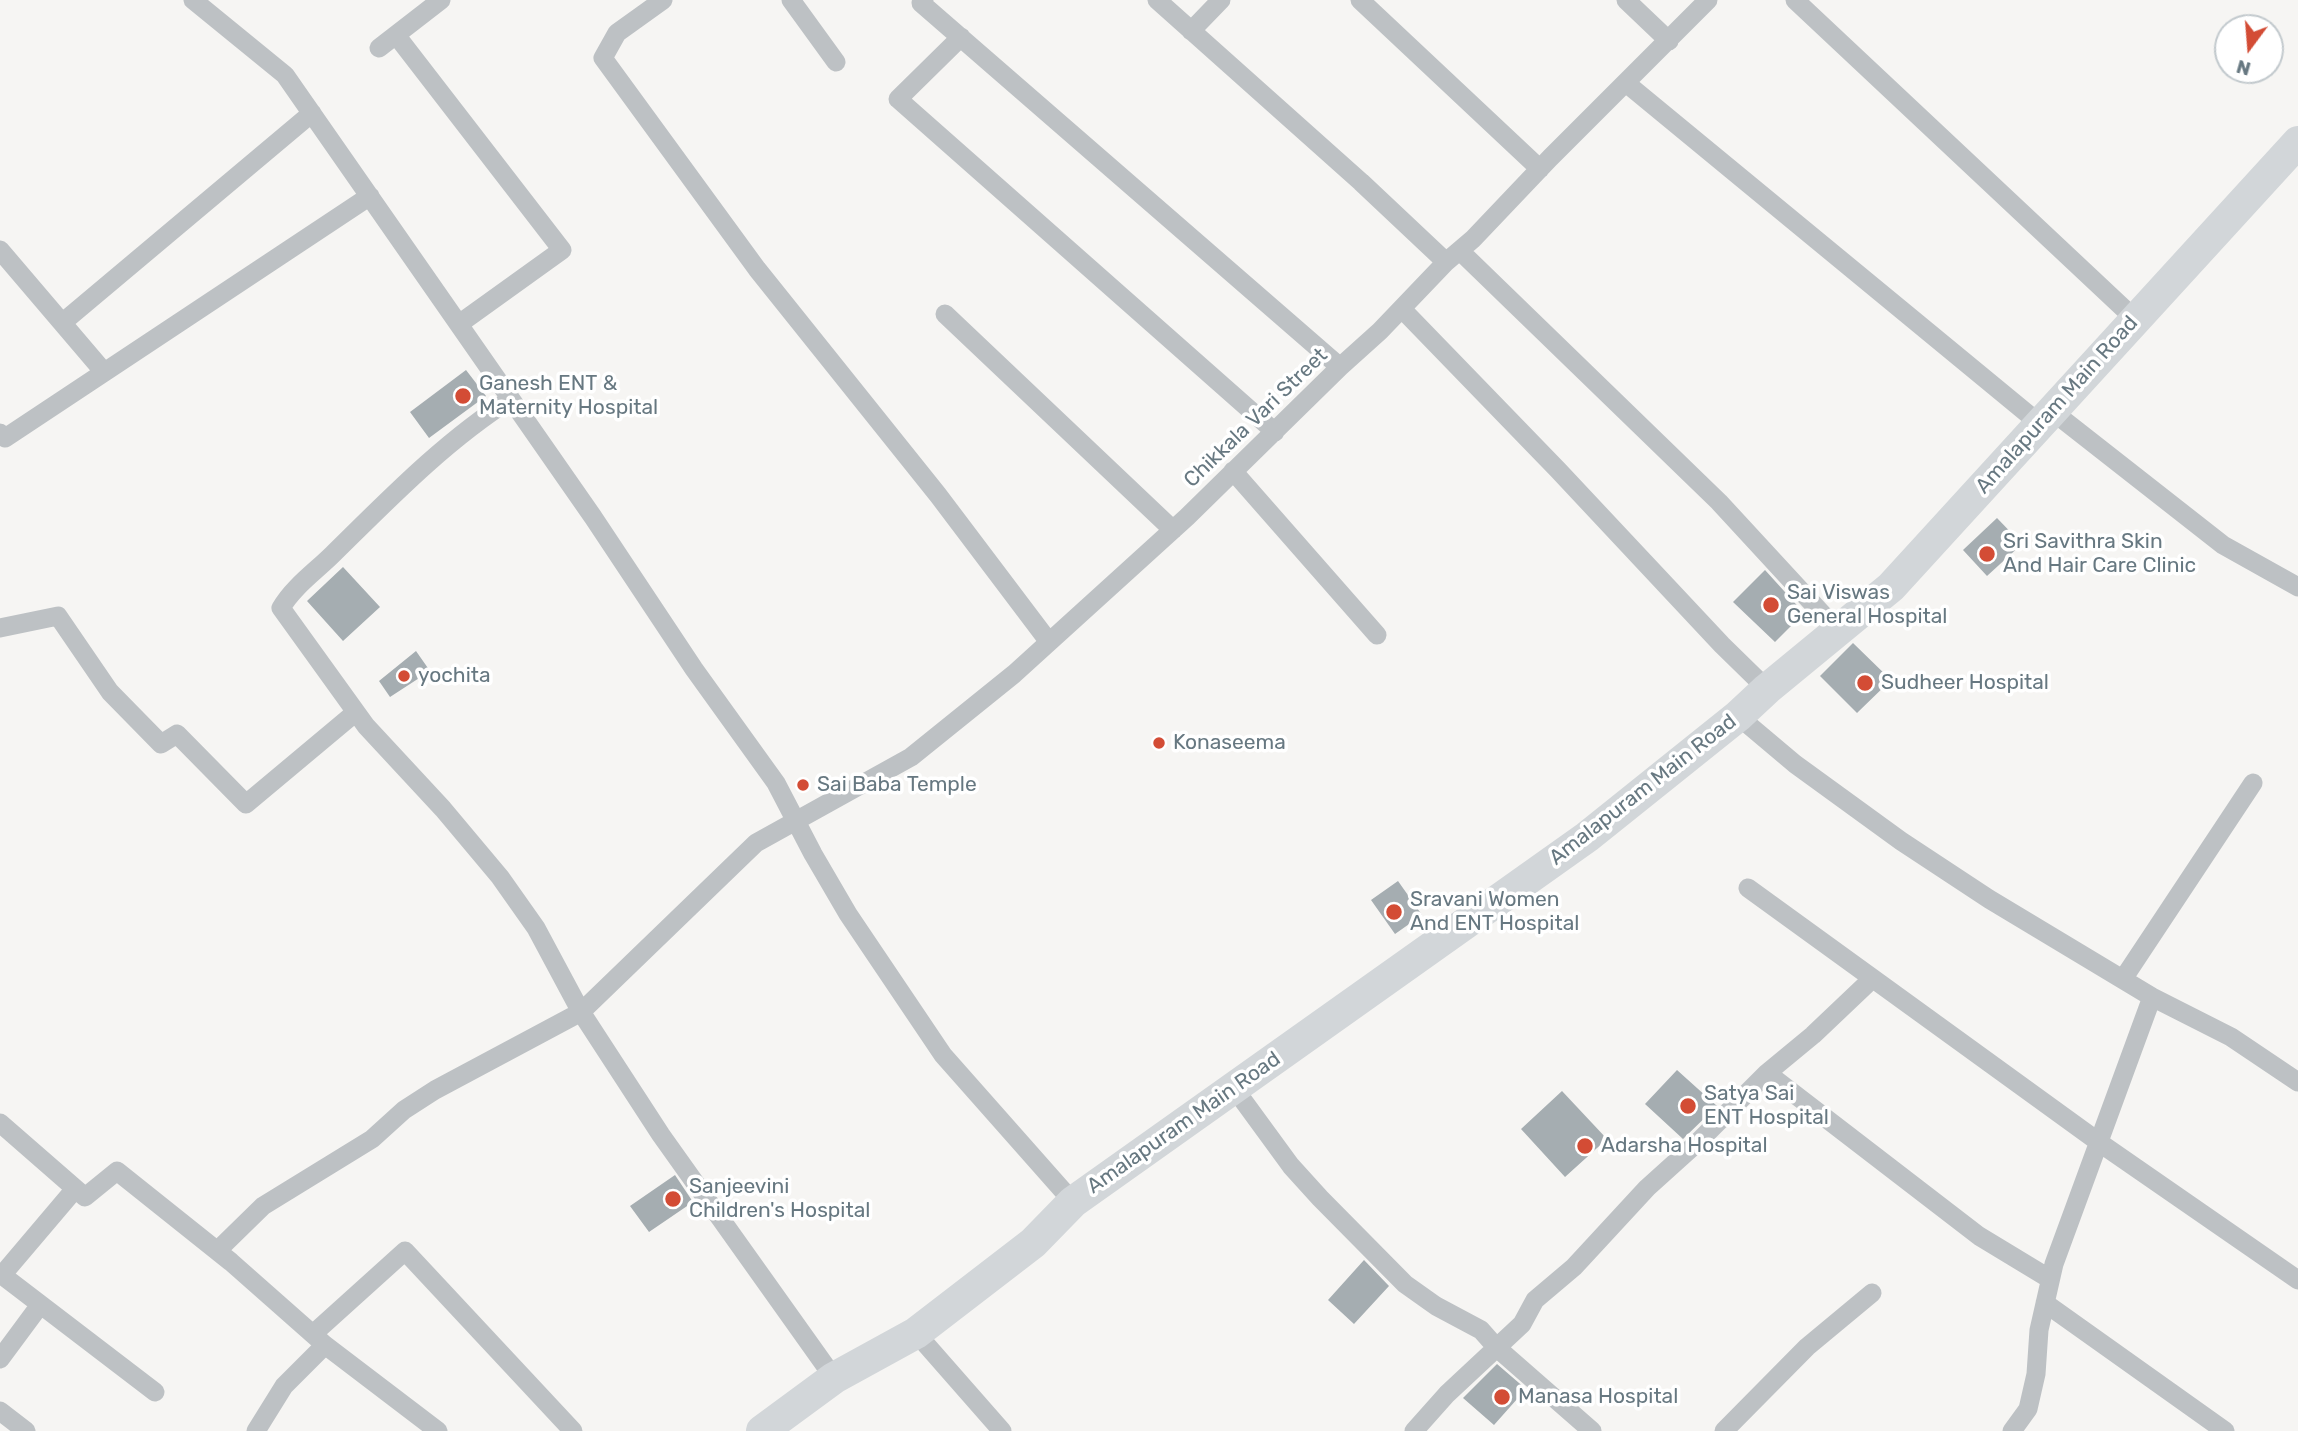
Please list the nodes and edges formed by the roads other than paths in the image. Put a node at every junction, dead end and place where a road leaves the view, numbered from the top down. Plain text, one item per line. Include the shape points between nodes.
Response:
1 (193, 0) edge
2 (441, 0) edge
3 (663, 0) edge
4 (791, 0) edge
5 (924, 0) edge
6 (1157, 0) edge
7 (1221, 0) edge
8 (1360, 0) edge
9 (1626, 0) edge
10 (1709, 0) edge
11 (1795, 0) edge
12 (1191, 31) junction
13 (396, 35) junction
14 (961, 37) junction
15 (1669, 41) junction
16 (379, 48) dead end
17 (836, 62) dead end
18 (1626, 83) junction
19 (312, 113) junction
20 (2298, 142) edge
21 (1540, 169) junction
22 (370, 196) junction
23 (0, 250) edge
24 (1453, 256) junction
25 (1402, 309) junction
26 (945, 314) dead end
27 (2136, 320) junction
28 (62, 323) junction
29 (459, 324) junction
30 (1340, 367) junction
31 (104, 372) junction
32 (511, 399) junction
33 (2046, 418) junction
34 (1275, 432) junction
35 (0, 433) edge
36 (1233, 471) junction
37 (1173, 530) junction
38 (2298, 587) edge
39 (0, 628) edge
40 (1838, 631) junction
41 (1377, 635) dead end
42 (1049, 642) junction
43 (1767, 689) junction
44 (356, 712) junction
45 (1738, 716) junction
46 (2253, 783) dead end
47 (795, 821) junction
48 (1748, 888) dead end
49 (1872, 979) junction
50 (2123, 979) junction
51 (2152, 997) junction
52 (581, 1012) junction
53 (1767, 1073) junction
54 (2296, 1076) edge
55 (1234, 1088) junction
56 (0, 1123) edge
57 (2100, 1143) junction
58 (75, 1189) junction
59 (1073, 1202) junction
60 (218, 1250) junction
61 (2050, 1279) junction
62 (2298, 1280) edge
63 (1872, 1293) dead end
64 (2045, 1303) junction
65 (40, 1305) junction
66 (916, 1333) junction
67 (319, 1340) junction
68 (1496, 1348) junction
69 (0, 1359) edge
70 (834, 1378) junction
71 (155, 1392) dead end
72 (0, 1411) edge
73 (26, 1431) edge
74 (256, 1431) edge
75 (438, 1431) edge
76 (573, 1431) edge
77 (762, 1431) edge
78 (1002, 1431) edge
79 (1414, 1431) edge
80 (1592, 1431) edge
81 (1724, 1431) edge
82 (2011, 1431) edge
83 (2225, 1431) edge

1 - 19 street via 285,75
2 - 13 street
3 - 42 street via 617,33 603,58 757,269
4 - 17 street
5 - 14 street via 921,3
6 - 12 street
7 - 12 street
8 - 21 street
9 - 15 street
10 - 15 street, Chikkala Vari Street
11 - 27 street
12 - 24 street via 1361,182
13 - 16 street
13 - 29 street via 562,250
14 - 30 street
14 - 34 street via 898,99
15 - 18 street, Chikkala Vari Street
18 - 21 street, Chikkala Vari Street
18 - 33 street
19 - 22 street
19 - 28 street
20 - 27 highway, Amalapuram Main Road
21 - 24 street, Chikkala Vari Street
22 - 29 street
22 - 31 street
23 - 28 street
24 - 25 street, Chikkala Vari Street
24 - 40 street via 1719,502
25 - 30 street, Chikkala Vari Street
25 - 43 street
26 - 37 street
27 - 33 highway, Amalapuram Main Road
28 - 31 street
29 - 32 street
30 - 34 street, Chikkala Vari Street
31 - 35 street via 5,438
32 - 44 street via 477,421 422,470 281,608
32 - 47 street via 776,783
33 - 38 street via 2223,545
33 - 40 highway, Amalapuram Main Road via 1891,587
34 - 36 street, Chikkala Vari Street
36 - 37 street, Chikkala Vari Street
36 - 41 street
37 - 42 street, Chikkala Vari Street
39 - 44 street via 58,616 110,692 161,744 177,734 246,804
40 - 43 highway, Amalapuram Main Road
42 - 47 street, Chikkala Vari Street via 911,757
43 - 45 highway, Amalapuram Main Road
44 - 52 street via 500,877 536,928
45 - 50 street via 1901,841
45 - 55 highway, Amalapuram Main Road via 1587,837
46 - 50 street
47 - 52 street, Chikkala Vari Street via 756,843
47 - 59 street via 848,914 943,1055
48 - 49 street
49 - 53 street
49 - 57 street
50 - 51 street
51 - 54 street
51 - 57 street
52 - 60 street, Chikkala Vari Street via 404,1110 372,1139 263,1206
52 - 70 street
53 - 61 street via 1979,1236
53 - 68 street via 1647,1188 1574,1267 1535,1300 1522,1324
55 - 59 highway, Amalapuram Main Road
55 - 68 street via 1305,1182 1405,1284 1481,1330
56 - 58 street
57 - 61 street
57 - 62 street
58 - 60 street via 85,1197 117,1171
58 - 65 street via 2,1275
59 - 66 highway, Amalapuram Main Road via 1032,1243
60 - 67 street
61 - 64 street
63 - 81 street via 1807,1347
64 - 82 street via 2028,1409
64 - 83 street
65 - 69 street
65 - 71 street
66 - 70 highway, Amalapuram Main Road
66 - 78 street
67 - 74 street
67 - 75 street
67 - 76 street via 405,1251
68 - 79 street
68 - 80 street
70 - 77 highway, Amalapuram Main Road
72 - 73 street

